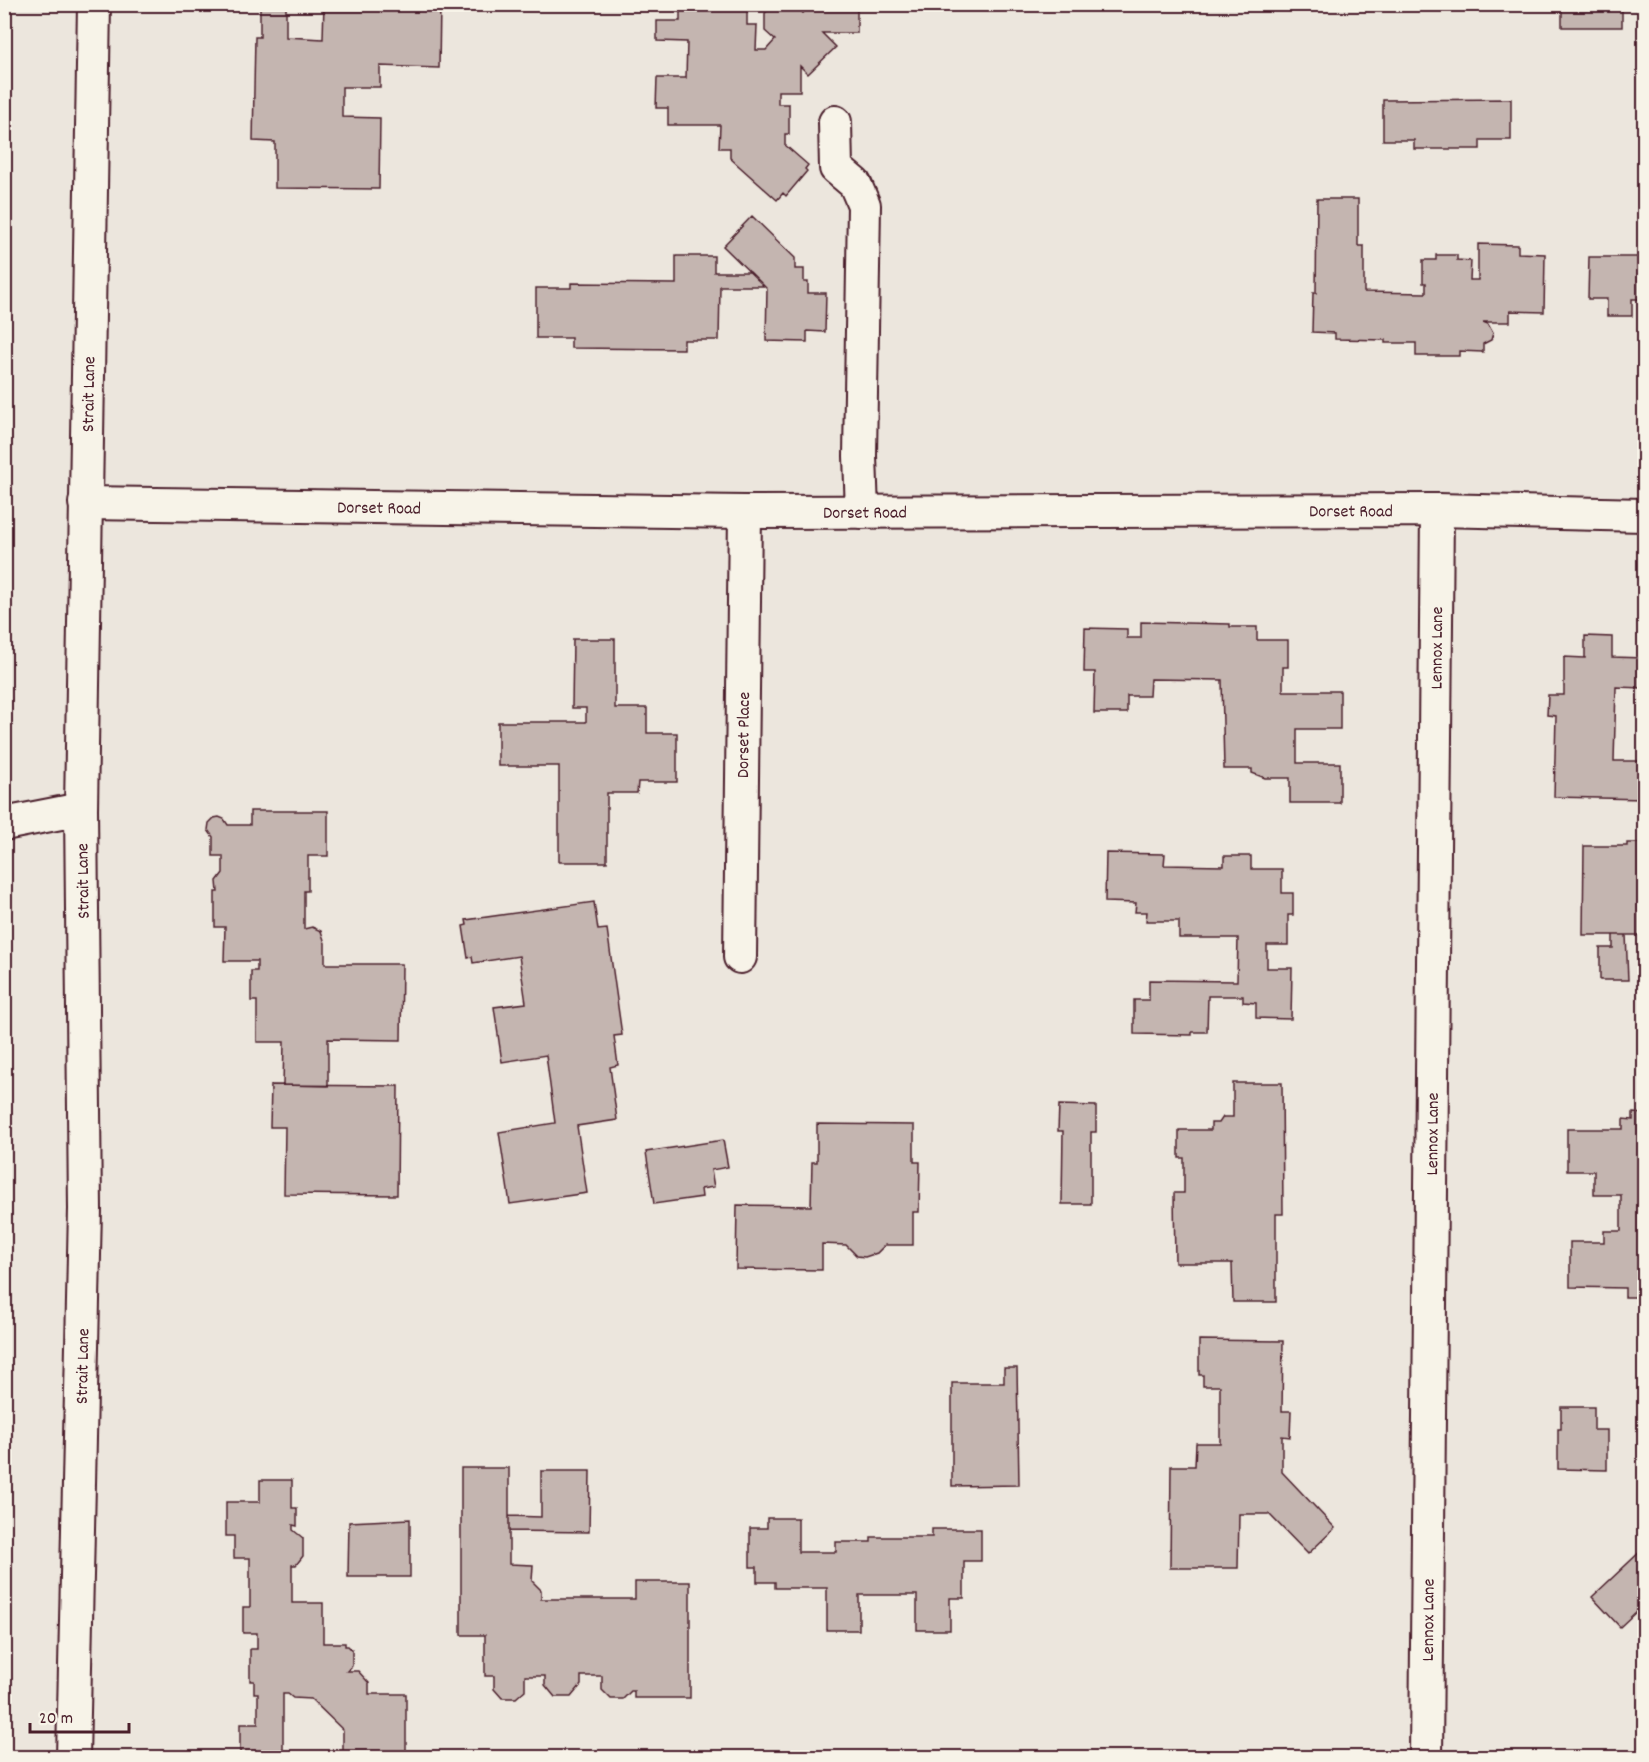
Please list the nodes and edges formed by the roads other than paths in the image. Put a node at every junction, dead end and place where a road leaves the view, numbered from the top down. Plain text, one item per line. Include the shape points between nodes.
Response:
1 (94, 4) edge
2 (835, 122) dead end
3 (85, 503) junction
4 (1437, 510) junction
5 (745, 512) junction
6 (862, 512) junction
7 (1644, 515) edge
8 (81, 809) junction
9 (4, 825) edge
10 (740, 957) dead end
11 (73, 1758) edge
12 (1426, 1758) edge

1 - 3 street, Strait Lane
2 - 6 street via 836,168 855,184 864,205
3 - 5 street, Dorset Road
3 - 8 street, Strait Lane
4 - 6 street, Dorset Road
4 - 7 street, Dorset Road
4 - 12 street, Lennox Lane
5 - 6 street, Dorset Road
5 - 10 street, Dorset Place
8 - 9 street
8 - 11 street, Strait Lane via 85,1209

